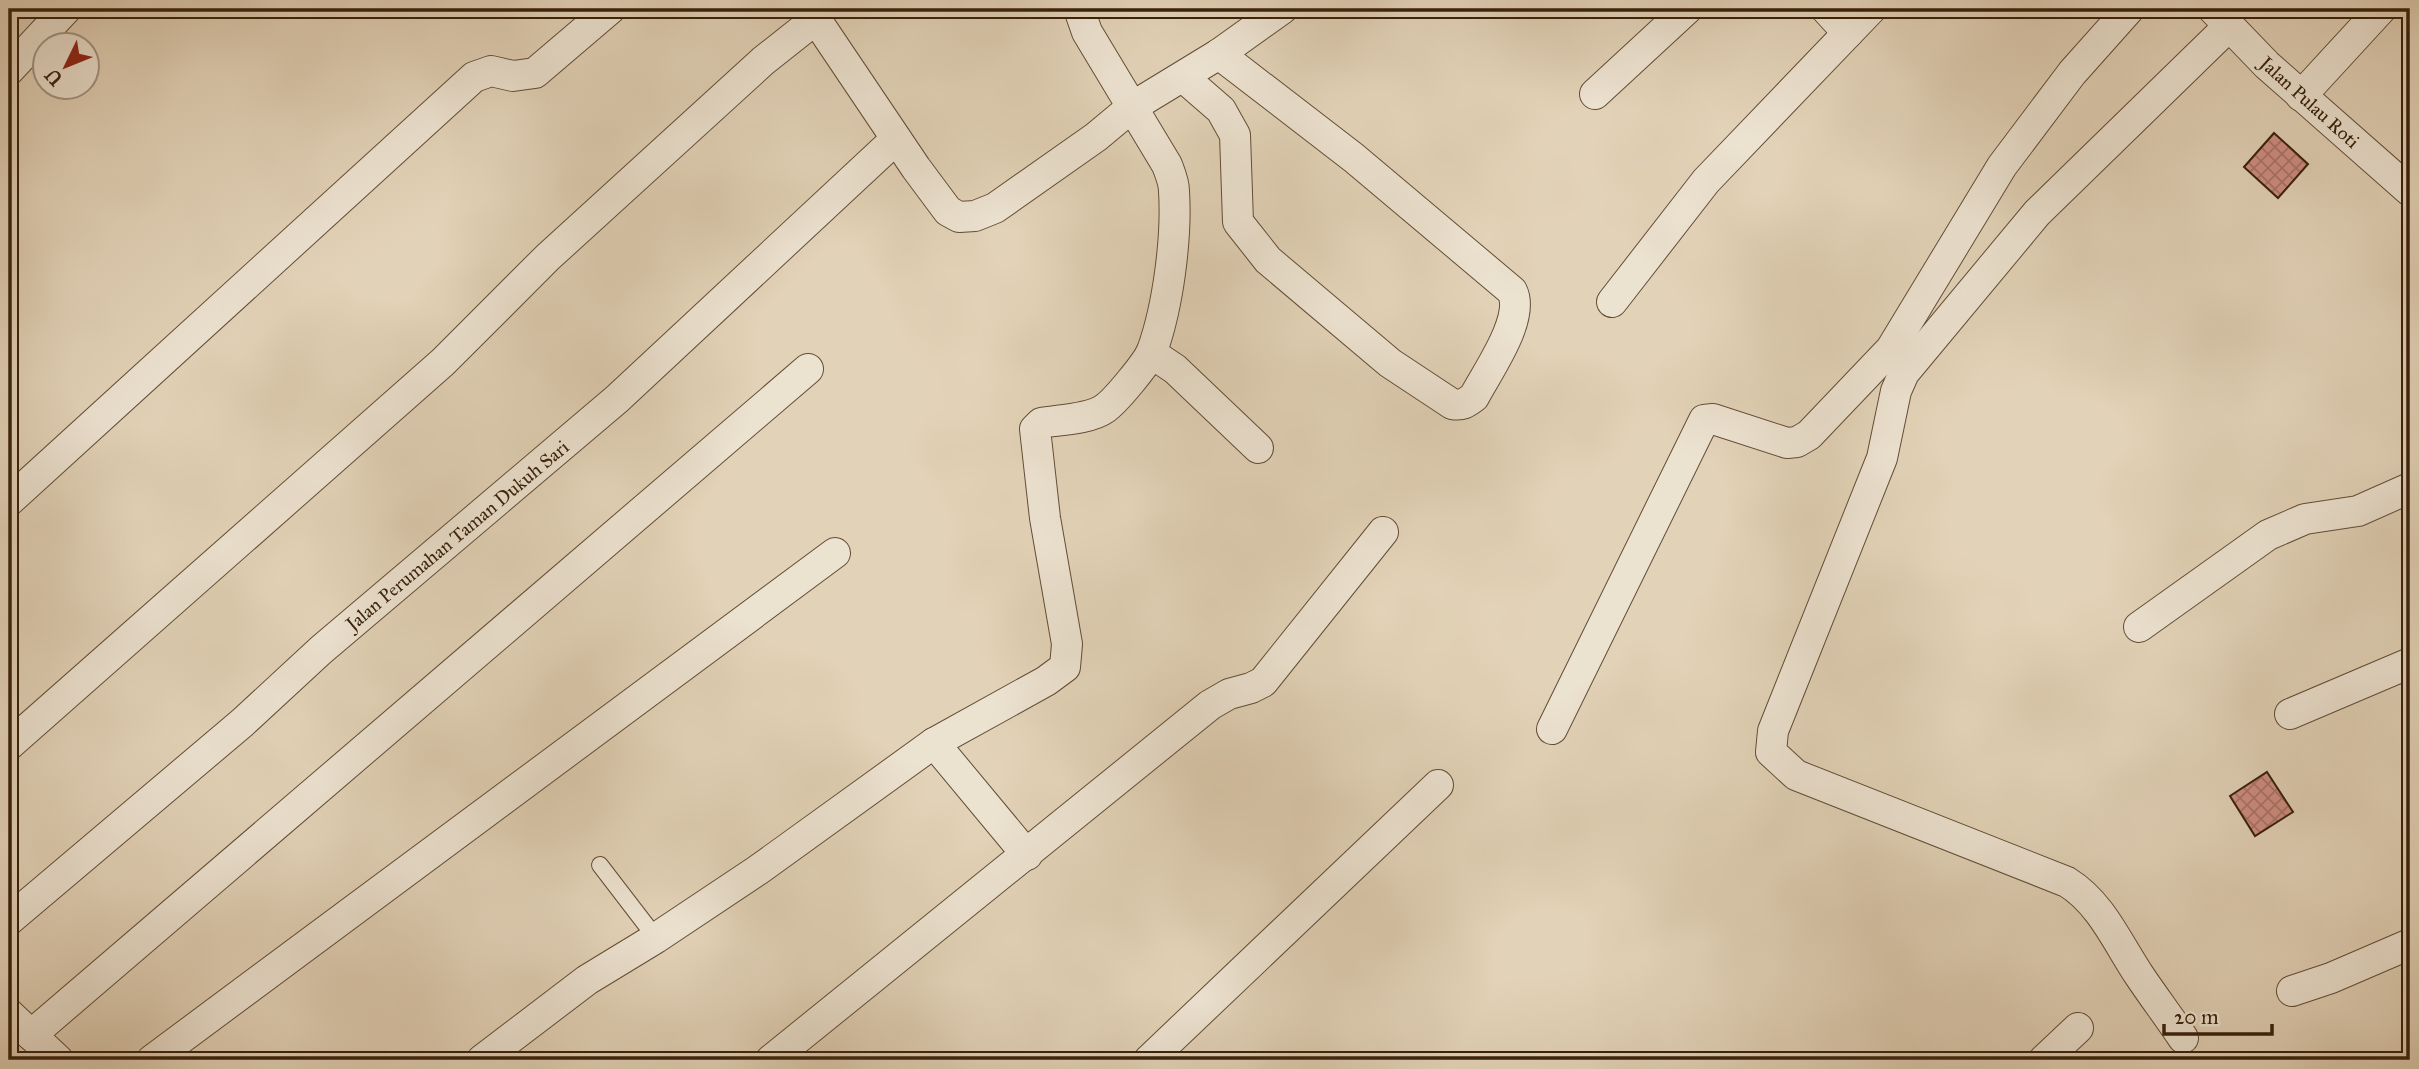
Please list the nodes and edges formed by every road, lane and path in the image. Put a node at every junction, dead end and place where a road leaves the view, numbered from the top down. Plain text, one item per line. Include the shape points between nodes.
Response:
1 (66, 9) edge
2 (610, 9) edge
3 (1079, 9) edge
4 (1282, 9) edge
5 (1687, 9) edge
6 (1826, 9) edge
7 (1871, 9) edge
8 (2129, 9) edge
9 (2381, 9) edge
10 (813, 14) edge
11 (2221, 18) edge
12 (1848, 33) junction
13 (1219, 54) junction
14 (9, 70) edge
15 (1182, 77) junction
16 (1595, 94) dead end
17 (2301, 96) junction
18 (1132, 107) junction
19 (896, 139) junction
20 (2410, 191) edge
21 (1612, 302) dead end
22 (1151, 353) junction
23 (808, 369) dead end
24 (1258, 448) dead end
25 (2410, 488) edge
26 (9, 501) edge
27 (1383, 532) dead end
28 (835, 553) dead end
29 (2139, 627) dead end
30 (2410, 663) edge
31 (2290, 714) dead end
32 (1552, 729) dead end
33 (934, 743) junction
34 (9, 745) edge
35 (1438, 785) dead end
36 (1027, 855) junction
37 (600, 865) dead end
38 (9, 919) edge
39 (656, 938) junction
40 (2410, 944) edge
41 (2292, 991) dead end
42 (9, 1014) edge
43 (2078, 1028) dead end
44 (31, 1035) junction
45 (2183, 1038) dead end
46 (58, 1060) edge
47 (152, 1060) edge
48 (482, 1060) edge
49 (771, 1060) edge
50 (1149, 1060) edge
51 (2045, 1060) edge

1 - 14 street
2 - 26 street via 535,73 491,71 474,77
3 - 18 street via 1087,32
4 - 13 street
5 - 16 street
6 - 12 street
7 - 12 street
8 - 32 street via 2072,73 2002,166 1891,349 1809,435 1787,443 1704,420
9 - 17 street
10 - 19 street
10 - 34 street via 548,257 443,362
11 - 17 street, Jalan Pulau Roti
11 - 45 street via 2037,213 1904,373 1882,458 1771,743 1771,752 1796,775 2083,892
12 - 21 street via 1706,181
13 - 15 street
13 - 15 street via 1354,158 1512,291 1514,316 1504,342 1474,397 1466,403 1452,404 1391,363 1268,260 1238,222 1235,135 1221,110
15 - 18 street
17 - 20 street, Jalan Pulau Roti
18 - 19 street via 995,208 975,216 960,217 948,211
18 - 22 street via 1167,165 1174,189 1172,262
19 - 38 street, Jalan Perumahan Taman Dukuh Sari via 617,400
22 - 24 street via 1175,369
22 - 33 street via 1104,409 1041,423 1035,429 1067,645 1065,667
23 - 44 street
25 - 29 street via 2358,511 2305,519 2268,535
27 - 36 street via 1263,682 1210,705
28 - 47 street
30 - 31 street
33 - 36 street
33 - 39 street
35 - 50 street
36 - 49 street
37 - 39 lane
39 - 48 street via 587,980
40 - 41 street
42 - 44 street
43 - 51 street
44 - 46 street

